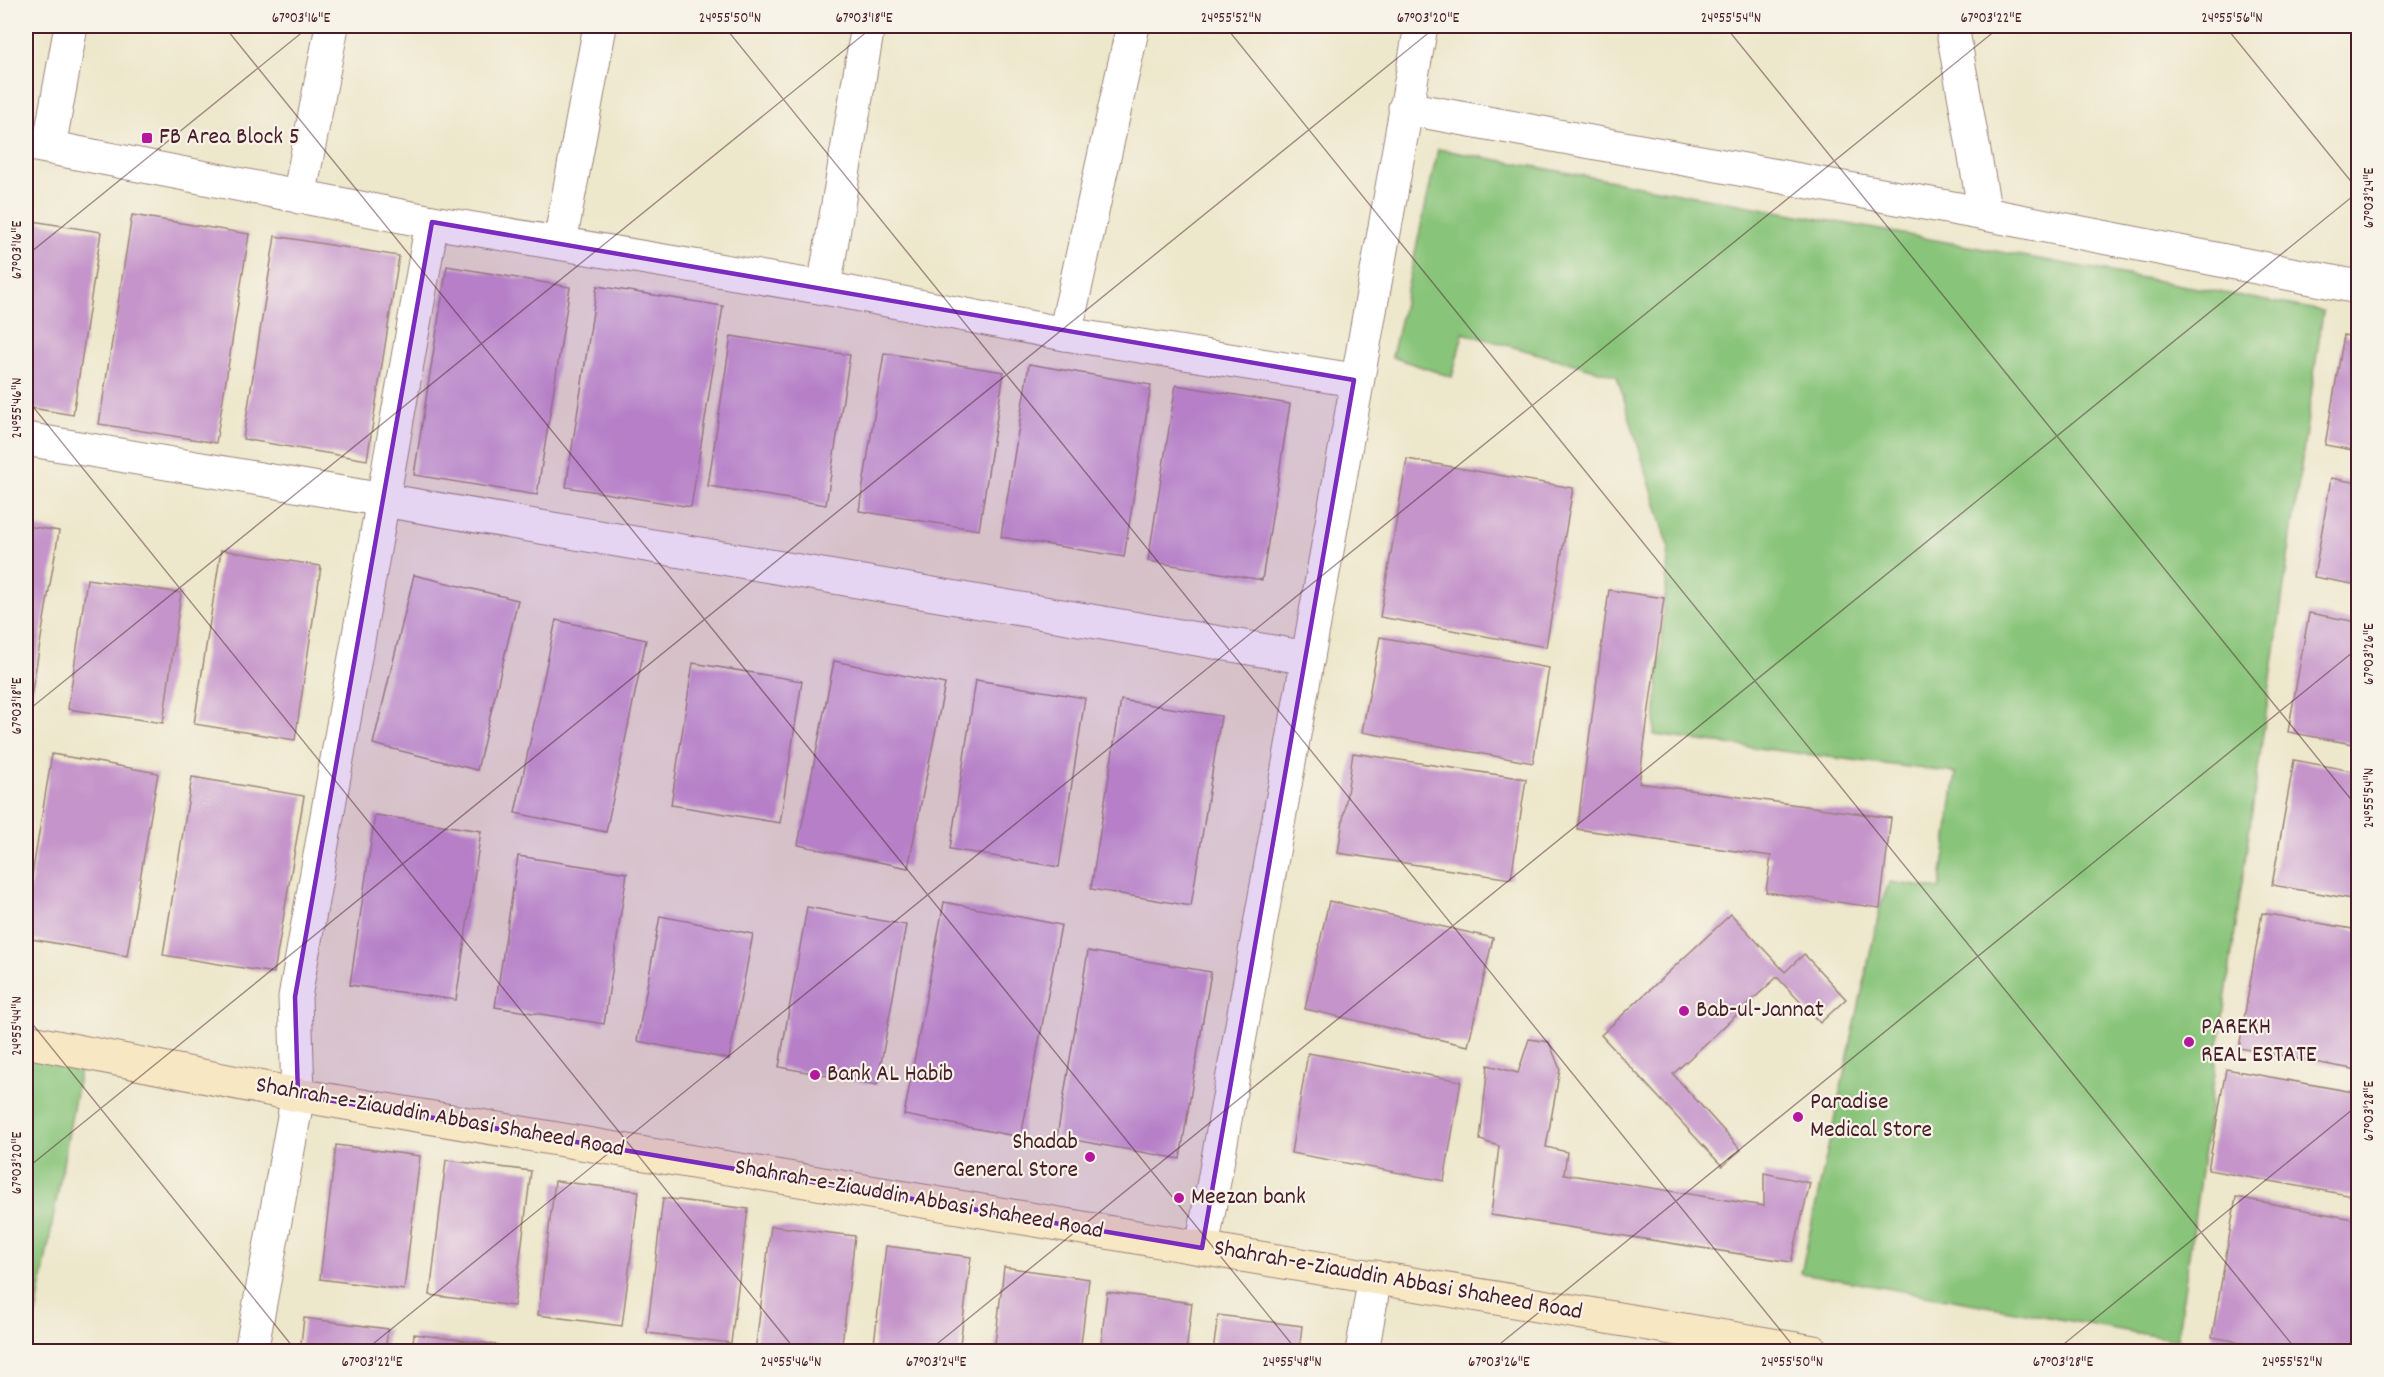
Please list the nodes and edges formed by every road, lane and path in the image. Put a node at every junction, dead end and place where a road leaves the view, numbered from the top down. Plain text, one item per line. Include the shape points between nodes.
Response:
1 (70, 26) edge
2 (332, 26) edge
3 (600, 26) edge
4 (868, 26) edge
5 (1133, 26) edge
6 (1421, 26) edge
7 (1953, 26) edge
8 (1405, 108) junction
9 (37, 145) edge
10 (299, 196) junction
11 (1984, 214) junction
12 (432, 222) junction
13 (560, 242) junction
14 (2358, 287) edge
15 (824, 288) junction
16 (1065, 334) junction
17 (1354, 380) junction
18 (26, 439) edge
19 (384, 500) junction
20 (1308, 658) junction
21 (26, 1041) edge
22 (298, 1095) junction
23 (1202, 1248) junction
24 (1376, 1277) junction
25 (1798, 1350) edge
26 (251, 1352) edge
27 (1362, 1352) edge

1 - 9 street
2 - 10 street
3 - 13 street
4 - 15 street
5 - 16 street
6 - 8 street
7 - 11 street
8 - 11 street
8 - 17 street
9 - 10 street
10 - 12 street
11 - 14 street
12 - 13 street
12 - 19 street
13 - 15 street
15 - 16 street
16 - 17 street
17 - 20 street
18 - 19 street
19 - 20 street
19 - 22 street via 295,997
20 - 23 street
21 - 22 street, Shahrah-e-Ziauddin Abbasi Shaheed Road
22 - 23 street, Shahrah-e-Ziauddin Abbasi Shaheed Road
22 - 26 street
23 - 24 street, Shahrah-e-Ziauddin Abbasi Shaheed Road
24 - 25 street, Shahrah-e-Ziauddin Abbasi Shaheed Road
24 - 27 street

